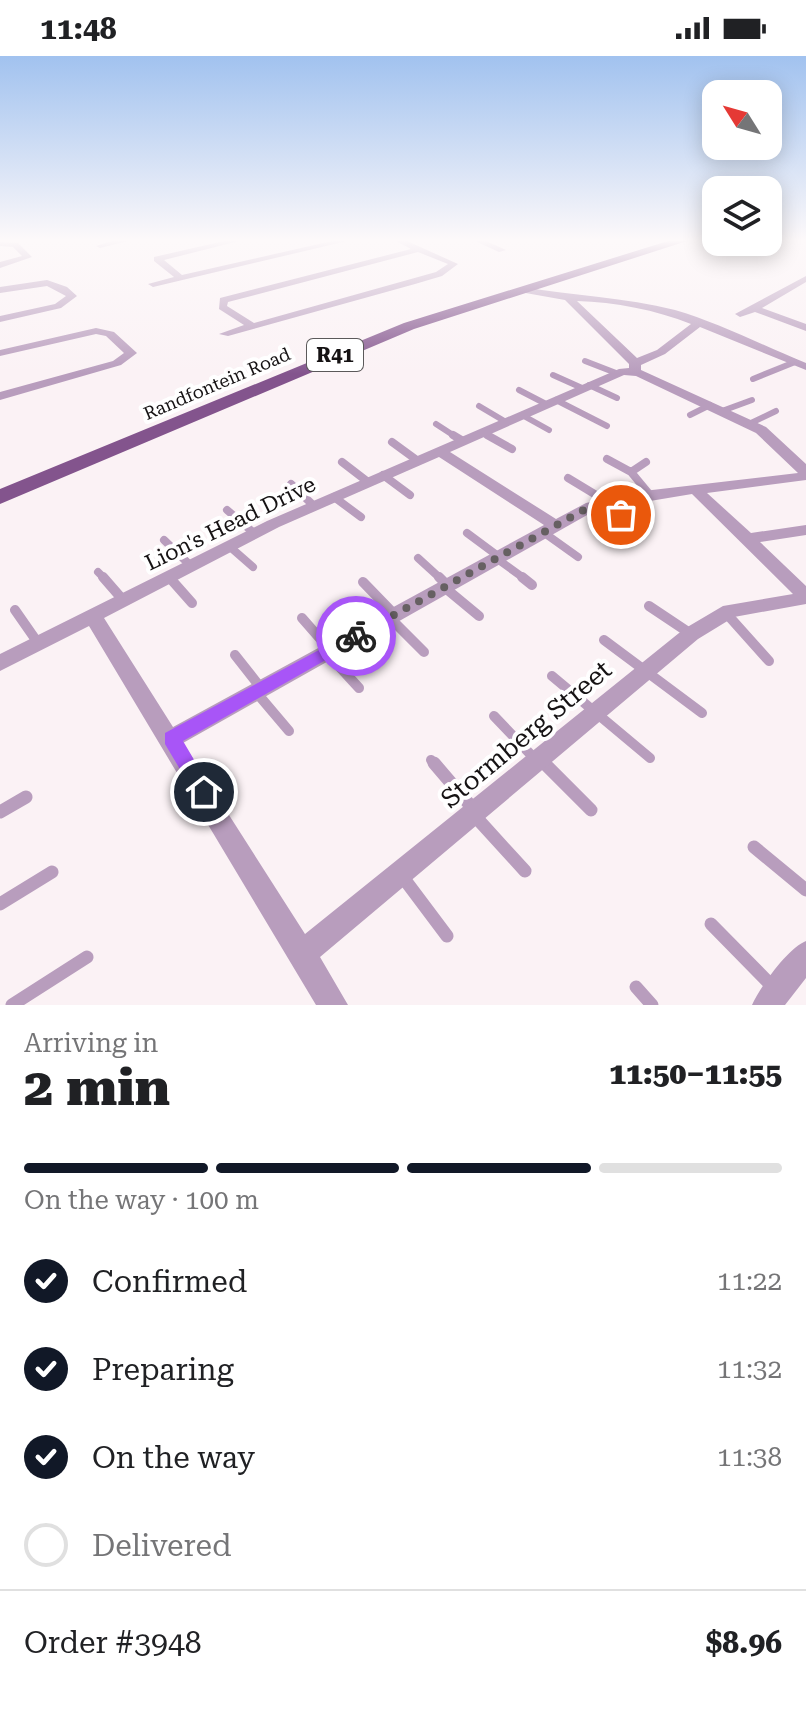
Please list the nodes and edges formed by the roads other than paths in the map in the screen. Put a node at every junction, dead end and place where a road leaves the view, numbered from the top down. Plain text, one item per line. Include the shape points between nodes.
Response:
1 (29, 285) edge
2 (61, 285) edge
3 (275, 285) edge
4 (399, 285) edge
5 (539, 285) edge
6 (545, 285) edge
7 (791, 285) edge
8 (0, 290) edge
9 (523, 290) junction
10 (563, 297) junction
11 (757, 309) junction
12 (740, 314) dead end
13 (806, 314) edge
14 (0, 319) edge
15 (787, 321) junction
16 (699, 323) junction
17 (252, 326) junction
18 (806, 328) edge
19 (224, 334) dead end
20 (0, 353) edge
21 (585, 361) dead end
22 (800, 364) edge
23 (635, 368) junction
24 (616, 373) junction
25 (553, 375) dead end
26 (753, 379) dead end
27 (586, 387) junction
28 (519, 390) dead end
29 (0, 396) edge
30 (617, 398) dead end
31 (752, 400) dead end
32 (551, 402) junction
33 (479, 406) dead end
34 (716, 408) junction
35 (776, 411) dead end
36 (522, 415) junction
37 (690, 415) dead end
38 (506, 422) junction
39 (436, 424) dead end
40 (749, 424) junction
41 (607, 426) dead end
42 (549, 430) dead end
43 (483, 432) junction
44 (463, 441) junction
45 (392, 442) dead end
46 (512, 449) dead end
47 (439, 451) junction
48 (607, 459) dead end
49 (418, 461) junction
50 (342, 462) dead end
51 (646, 462) dead end
52 (631, 472) junction
53 (806, 474) edge
54 (568, 478) dead end
55 (376, 479) junction
56 (291, 484) dead end
57 (695, 489) junction
58 (410, 495) dead end
59 (650, 495) junction
60 (0, 497) edge
61 (334, 497) junction
62 (609, 501) junction
63 (314, 506) junction
64 (227, 510) dead end
65 (361, 517) dead end
66 (548, 528) junction
67 (806, 530) edge
68 (629, 531) dead end
69 (467, 533) dead end
70 (255, 534) junction
71 (748, 539) junction
72 (164, 540) dead end
73 (229, 546) junction
74 (497, 557) junction
75 (578, 557) dead end
76 (418, 558) dead end
77 (191, 566) junction
78 (253, 567) dead end
79 (98, 572) dead end
80 (169, 577) junction
81 (363, 582) dead end
82 (532, 585) dead end
83 (445, 586) junction
84 (806, 597) edge
85 (123, 600) junction
86 (192, 603) dead end
87 (649, 606) dead end
88 (15, 610) dead end
89 (726, 613) junction
90 (93, 616) junction
91 (392, 616) junction
92 (479, 616) dead end
93 (302, 618) dead end
94 (691, 634) junction
95 (604, 640) dead end
96 (38, 643) junction
97 (328, 651) junction
98 (424, 652) dead end
99 (235, 655) dead end
100 (769, 661) dead end
101 (0, 663) edge
102 (645, 672) junction
103 (552, 676) dead end
104 (359, 688) dead end
105 (259, 690) junction
106 (596, 713) junction
107 (702, 713) dead end
108 (494, 716) dead end
109 (289, 731) dead end
110 (172, 738) junction
111 (650, 758) dead end
112 (431, 760) dead end
113 (539, 760) junction
114 (26, 797) dead end
115 (591, 810) dead end
116 (0, 812) edge
117 (475, 813) junction
118 (754, 847) dead end
119 (525, 871) dead end
120 (52, 872) dead end
121 (400, 874) junction
122 (806, 890) edge
123 (0, 904) edge
124 (711, 924) dead end
125 (447, 936) dead end
126 (302, 954) junction
127 (806, 955) edge
128 (87, 957) dead end
129 (636, 987) dead end
130 (772, 998) edge
131 (12, 1005) edge
132 (333, 1005) edge
133 (652, 1005) edge

1 - 8 street
2 - 14 street via 72,296 58,306
3 - 17 street via 221,302
4 - 17 street
5 - 9 main road, Randfontein Road / R41
6 - 10 street
7 - 11 street
9 - 10 street
9 - 60 main road, Randfontein Road / R41 via 360,345
10 - 16 street via 660,310
10 - 23 street
11 - 12 street
11 - 15 street
13 - 15 street
15 - 18 street
16 - 22 street
16 - 23 street
17 - 19 street
20 - 29 street via 102,331 131,353 117,363
21 - 24 lane
22 - 26 lane
23 - 24 street, Lion's Head Drive
23 - 34 street
24 - 27 street, Lion's Head Drive
25 - 27 lane
27 - 30 lane
27 - 32 street, Lion's Head Drive
28 - 32 lane
31 - 34 lane
32 - 36 street, Lion's Head Drive
32 - 41 lane
33 - 38 lane
34 - 37 lane
34 - 40 street
35 - 40 lane
36 - 38 street, Lion's Head Drive
36 - 42 lane
38 - 43 street, Lion's Head Drive
39 - 44 lane
40 - 53 street via 780,445
43 - 44 street, Lion's Head Drive
43 - 46 lane
44 - 47 street, Lion's Head Drive
45 - 49 lane
47 - 49 street, Lion's Head Drive
47 - 66 street
48 - 52 lane
49 - 55 street, Lion's Head Drive
50 - 55 lane
51 - 52 lane
52 - 59 lane
53 - 57 street
54 - 62 lane
55 - 58 lane
55 - 61 street, Lion's Head Drive
56 - 63 lane
57 - 59 street
57 - 71 street
59 - 62 street
61 - 63 street, Lion's Head Drive
61 - 65 lane
62 - 66 street
62 - 68 lane
63 - 70 street, Lion's Head Drive
64 - 70 lane
66 - 74 street
66 - 75 lane
67 - 71 street
69 - 74 lane
70 - 73 street, Lion's Head Drive
71 - 84 street
72 - 77 lane
73 - 77 street, Lion's Head Drive
73 - 78 lane
74 - 82 lane
74 - 83 street
76 - 83 lane
77 - 80 street, Lion's Head Drive
79 - 85 lane
80 - 85 street, Lion's Head Drive
80 - 86 lane
81 - 91 lane
83 - 91 street
83 - 92 lane
84 - 89 street, Stormberg Street
85 - 90 street, Lion's Head Drive
87 - 94 lane
88 - 96 lane
89 - 94 street, Stormberg Street
89 - 100 lane
90 - 96 street, Lion's Head Drive
90 - 110 street
91 - 97 street
91 - 98 lane
93 - 97 lane
94 - 102 street, Stormberg Street
95 - 102 lane
96 - 101 street, Lion's Head Drive
97 - 104 lane
97 - 105 street
99 - 105 lane
102 - 106 street, Stormberg Street
102 - 107 lane
103 - 106 lane
105 - 109 lane
105 - 110 street
106 - 111 lane
106 - 113 street, Stormberg Street
108 - 113 lane
110 - 126 street
112 - 117 lane
113 - 115 lane
113 - 117 street, Stormberg Street
114 - 116 lane
117 - 119 lane
117 - 121 street, Stormberg Street
118 - 122 lane
120 - 123 lane
121 - 125 lane
121 - 126 street, Stormberg Street
124 - 130 lane
126 - 132 street
127 - 130 street
128 - 131 lane
129 - 133 lane

